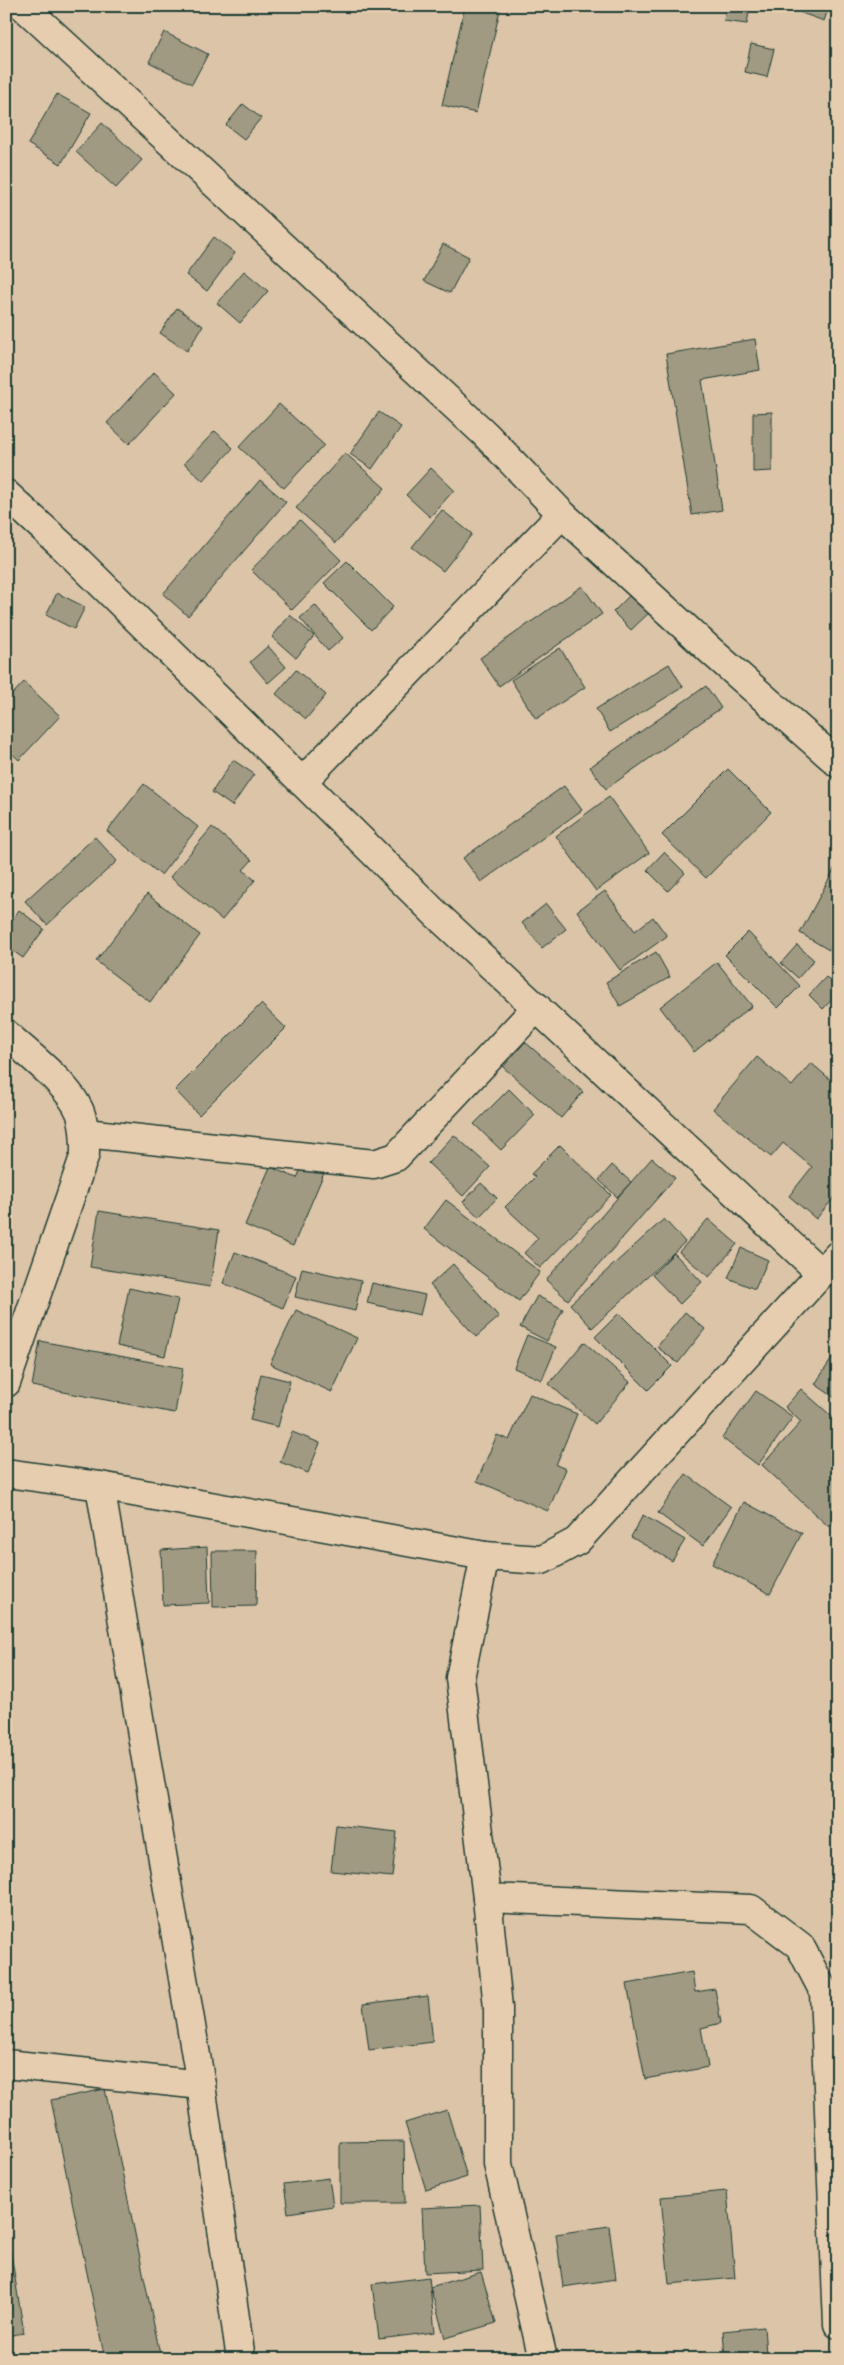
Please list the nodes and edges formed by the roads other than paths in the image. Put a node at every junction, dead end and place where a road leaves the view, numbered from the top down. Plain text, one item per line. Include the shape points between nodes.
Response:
1 (23, 6) edge
2 (6, 494) edge
3 (562, 514) junction
4 (838, 763) edge
5 (302, 782) junction
6 (537, 1007) junction
7 (6, 1034) edge
8 (85, 1133) junction
9 (830, 1264) edge
10 (6, 1383) edge
11 (6, 1473) edge
12 (100, 1486) junction
13 (485, 1556) junction
14 (487, 1898) junction
15 (6, 2064) edge
16 (201, 2085) junction
17 (838, 2324) edge
18 (242, 2359) edge
19 (543, 2359) edge

1 - 3 street via 485,434
2 - 5 street
3 - 4 street
3 - 5 street
5 - 6 street via 437,915
6 - 8 street via 396,1157 374,1164
6 - 9 street
7 - 8 street via 64,1089 80,1111
8 - 10 street via 85,1154
9 - 13 street via 577,1541 542,1560
11 - 12 street
12 - 13 street
12 - 16 street
13 - 14 street via 460,1678
14 - 17 street via 751,1910 800,1946 824,1992
14 - 19 street via 498,2008 498,2164
15 - 16 street
16 - 18 street

